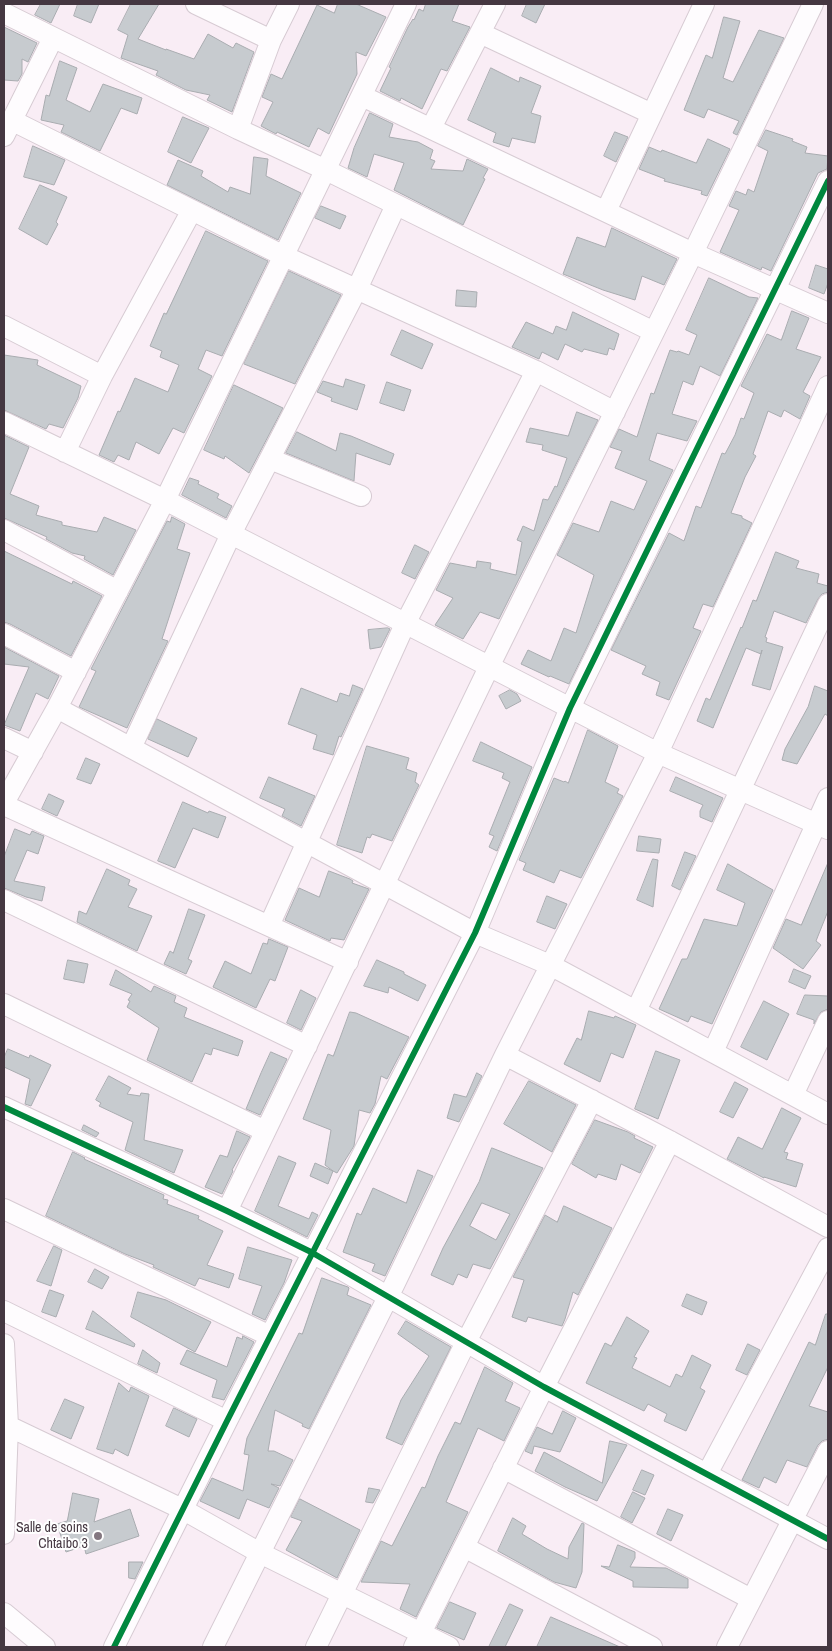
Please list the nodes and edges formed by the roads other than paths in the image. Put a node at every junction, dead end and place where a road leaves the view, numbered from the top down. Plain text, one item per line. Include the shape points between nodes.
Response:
1 (196, 4) edge
2 (289, 4) edge
3 (406, 4) edge
4 (495, 4) edge
5 (704, 4) edge
6 (813, 4) edge
7 (4, 13) edge
8 (480, 33) junction
9 (53, 38) junction
10 (271, 40) junction
11 (362, 96) junction
12 (652, 114) junction
13 (8, 128) edge
14 (432, 128) junction
15 (238, 129) junction
16 (326, 170) junction
17 (828, 181) edge
18 (396, 205) junction
19 (192, 210) junction
20 (606, 211) junction
21 (693, 253) junction
22 (284, 256) junction
23 (774, 289) junction
24 (358, 290) junction
25 (828, 313) edge
26 (4, 326) edge
27 (654, 332) junction
28 (536, 371) junction
29 (102, 376) junction
30 (828, 386) edge
31 (615, 412) junction
32 (4, 422) edge
33 (66, 452) junction
34 (270, 459) junction
35 (361, 496) dead end
36 (165, 500) junction
37 (4, 530) edge
38 (231, 534) junction
39 (118, 591) junction
40 (828, 604) edge
41 (405, 624) junction
42 (4, 634) edge
43 (489, 667) junction
44 (76, 672) junction
45 (57, 708) junction
46 (570, 708) junction
47 (4, 738) edge
48 (131, 748) junction
49 (33, 752) junction
50 (658, 753) junction
51 (740, 790) junction
52 (828, 798) edge
53 (4, 804) edge
54 (822, 827) edge
55 (307, 844) junction
56 (385, 886) junction
57 (4, 900) edge
58 (269, 926) junction
59 (474, 933) junction
60 (348, 962) junction
61 (550, 965) junction
62 (4, 1004) edge
63 (636, 1011) junction
64 (828, 1021) edge
65 (307, 1046) junction
66 (713, 1052) junction
67 (505, 1055) junction
68 (793, 1095) junction
69 (592, 1100) junction
70 (4, 1107) edge
71 (828, 1114) edge
72 (265, 1132) junction
73 (670, 1141) junction
74 (4, 1209) edge
75 (227, 1211) junction
76 (828, 1227) edge
77 (828, 1248) edge
78 (311, 1252) junction
79 (388, 1297) junction
80 (4, 1311) edge
81 (270, 1336) junction
82 (466, 1342) junction
83 (4, 1344) edge
84 (544, 1387) junction
85 (226, 1420) junction
86 (6, 1425) edge
87 (828, 1451) edge
88 (504, 1468) junction
89 (707, 1474) junction
90 (182, 1509) junction
91 (792, 1520) junction
92 (4, 1532) edge
93 (828, 1539) edge
94 (464, 1547) junction
95 (260, 1553) junction
96 (342, 1594) junction
97 (752, 1599) junction
98 (4, 1613) edge
99 (417, 1640) edge
100 (45, 1647) edge
101 (114, 1647) edge
102 (213, 1647) edge
103 (316, 1647) edge
104 (449, 1647) edge
105 (652, 1647) edge
106 (727, 1647) edge

1 - 10 street
2 - 10 street
3 - 11 street
4 - 8 street
5 - 12 street
6 - 21 street
7 - 9 street
8 - 12 street
8 - 14 street
9 - 13 street
9 - 15 street
10 - 15 street
11 - 14 street
11 - 16 street
12 - 20 street
13 - 19 street
14 - 20 street
15 - 16 street
16 - 18 street
16 - 22 street
17 - 23 street
18 - 24 street
18 - 27 street
19 - 22 street
19 - 29 street
20 - 21 street
21 - 23 street
21 - 27 street
22 - 24 street
22 - 36 street
23 - 25 street
23 - 46 street
24 - 28 street
24 - 34 street
26 - 29 street
27 - 31 street
28 - 31 street
28 - 41 street
29 - 33 street
30 - 50 street
31 - 43 street
32 - 33 street
33 - 36 street
34 - 35 street
34 - 38 street
36 - 38 street
36 - 39 street
37 - 39 street
38 - 41 street
38 - 48 street
39 - 44 street
40 - 51 street
41 - 43 street
41 - 55 street
42 - 44 street
43 - 46 street
43 - 56 street
44 - 45 street
45 - 48 street
45 - 49 street
46 - 50 street
46 - 59 street
47 - 49 street
48 - 55 street
49 - 53 street
50 - 51 street
50 - 61 street
51 - 54 street
51 - 63 street
52 - 54 street
53 - 58 street
54 - 66 street
55 - 56 street
55 - 58 street
56 - 59 street
56 - 60 street
57 - 65 street
58 - 60 street
59 - 61 street
59 - 78 street
60 - 65 street
61 - 63 street
61 - 67 street
62 - 72 street
63 - 66 street
64 - 68 street
65 - 72 street
66 - 68 street
67 - 69 street
67 - 79 street
68 - 71 street
69 - 73 street
69 - 82 street
70 - 75 street
72 - 75 street
73 - 76 street
73 - 84 street
74 - 81 street
75 - 78 street
77 - 89 street
78 - 79 street
78 - 81 street
79 - 82 street
79 - 95 street
80 - 85 street
81 - 85 street
82 - 84 street
82 - 96 street
83 - 86 street
84 - 88 street
84 - 89 street
85 - 90 street
86 - 90 street
86 - 92 street
87 - 91 street
88 - 94 street
88 - 97 street
89 - 91 street
90 - 95 street
90 - 101 street
91 - 93 street
91 - 97 street
94 - 99 street
94 - 105 street
95 - 96 street
95 - 102 street
96 - 99 street
96 - 103 street
97 - 106 street
98 - 100 street
99 - 104 street

